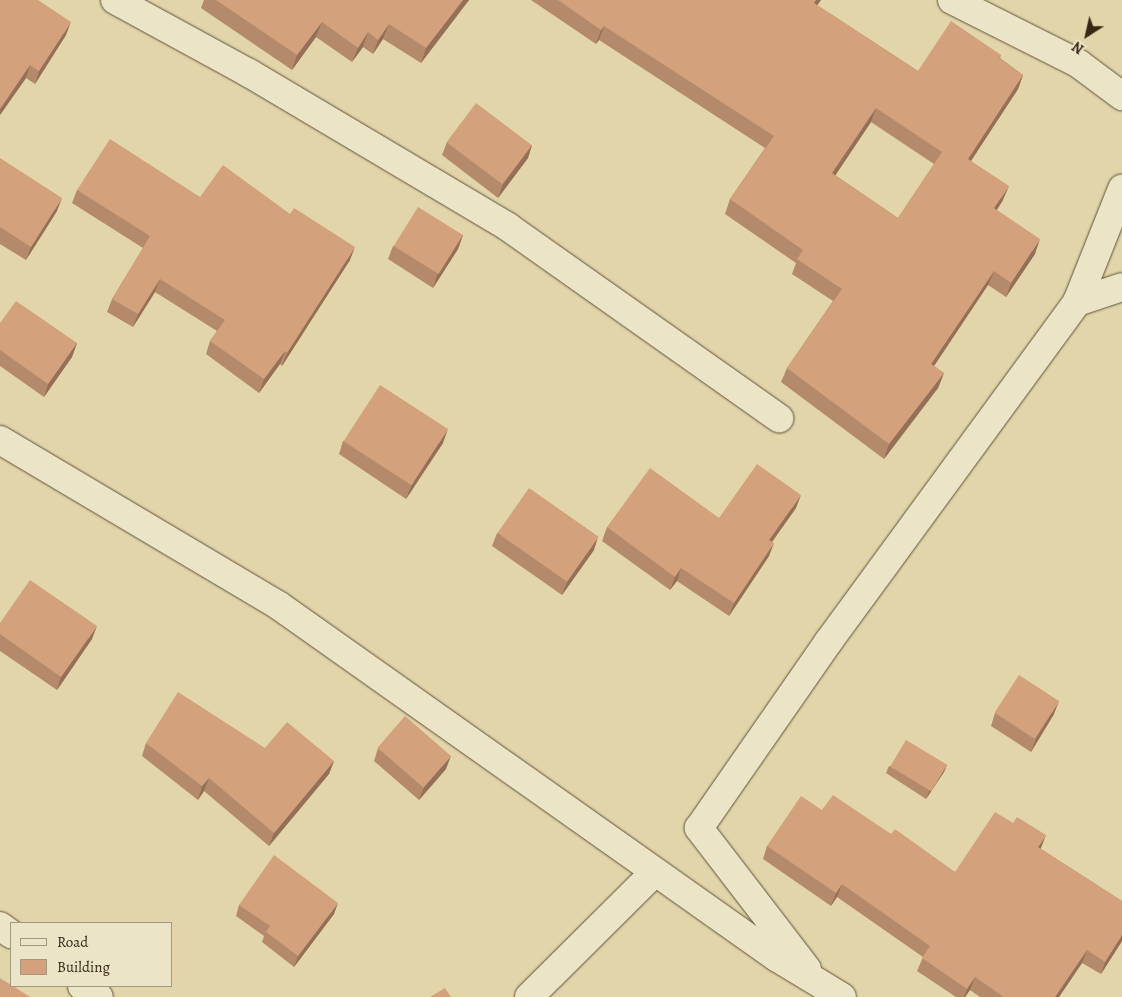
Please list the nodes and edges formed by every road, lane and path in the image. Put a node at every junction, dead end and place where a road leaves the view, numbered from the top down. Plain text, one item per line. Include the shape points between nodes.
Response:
1 (116, 0) edge
2 (952, 0) edge
3 (1122, 96) edge
4 (1120, 202) edge
5 (1122, 287) edge
6 (1077, 302) junction
7 (779, 418) dead end
8 (0, 440) edge
9 (655, 872) junction
10 (814, 978) junction
11 (84, 987) edge
12 (99, 997) edge
13 (529, 997) edge
14 (842, 997) edge

1 - 7 street via 249,73 508,227
2 - 3 street via 1079,64
4 - 6 street
5 - 6 street
6 - 10 street via 829,641 699,828
8 - 9 street via 278,605
9 - 10 street via 776,957
9 - 13 street
10 - 14 street
11 - 12 street

